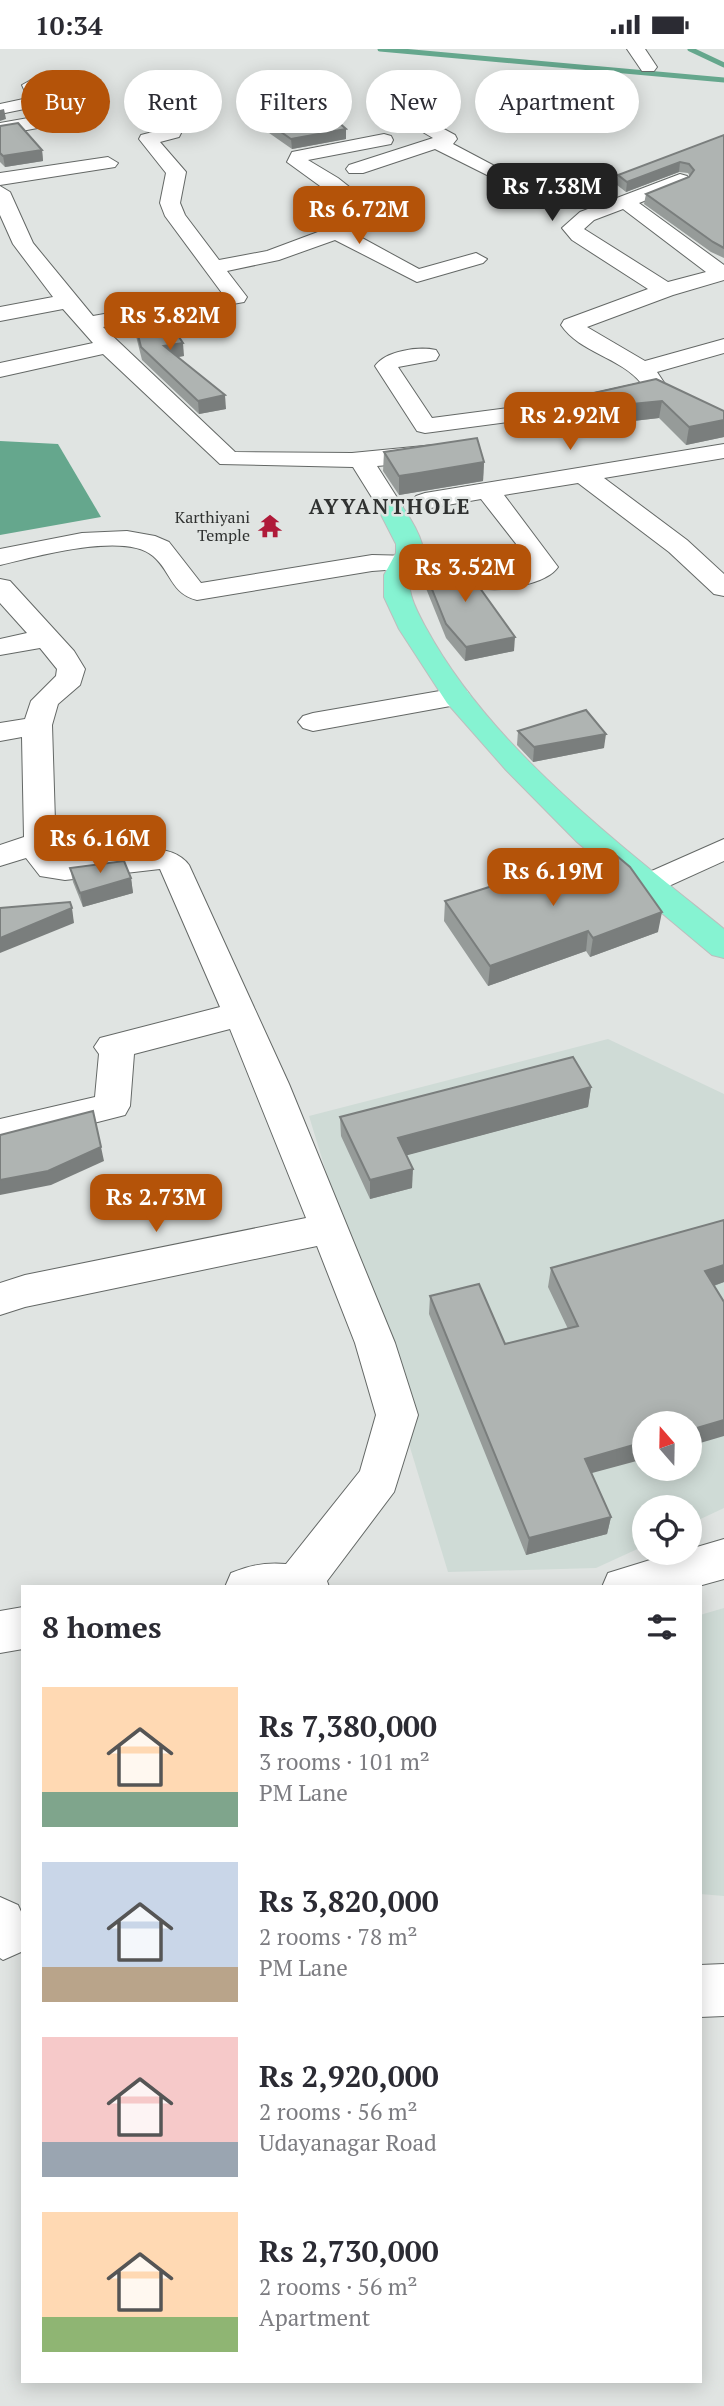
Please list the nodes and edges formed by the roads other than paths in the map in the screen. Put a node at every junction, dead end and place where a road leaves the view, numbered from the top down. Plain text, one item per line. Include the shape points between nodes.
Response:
1 (636, 49) edge
2 (648, 67) dead end
3 (21, 105) edge
4 (0, 109) edge
5 (21, 125) edge
6 (0, 128) edge
7 (437, 133) edge
8 (172, 134) dead end
9 (384, 140) dead end
10 (439, 144) junction
11 (108, 163) dead end
12 (494, 171) dead end
13 (323, 178) junction
14 (680, 180) edge
15 (1, 193) edge
16 (628, 203) junction
17 (414, 206) dead end
18 (372, 215) junction
19 (336, 232) junction
20 (25, 246) junction
21 (0, 250) edge
22 (477, 259) dead end
23 (213, 267) junction
24 (723, 274) edge
25 (693, 282) junction
26 (13, 290) dead end
27 (665, 290) junction
28 (61, 292) junction
29 (724, 297) edge
30 (0, 314) edge
31 (89, 323) junction
32 (108, 346) junction
33 (724, 346) edge
34 (428, 355) dead end
35 (0, 370) edge
36 (647, 377) junction
37 (676, 396) edge
38 (425, 426) junction
39 (724, 451) edge
40 (361, 460) junction
41 (581, 473) junction
42 (487, 490) junction
43 (391, 508) junction
44 (0, 558) edge
45 (404, 562) junction
46 (491, 582) dead end
47 (0, 587) edge
48 (724, 588) edge
49 (46, 638) junction
50 (0, 647) edge
51 (457, 697) junction
52 (313, 722) dead end
53 (37, 725) junction
54 (0, 732) edge
55 (40, 843) junction
56 (724, 849) edge
57 (0, 856) edge
58 (649, 884) junction
59 (724, 947) edge
60 (242, 1014) junction
61 (0, 1133) edge
62 (328, 1229) junction
63 (0, 1299) edge
64 (724, 1559) edge
65 (258, 1585) edge
66 (285, 1585) edge
67 (303, 1585) edge
68 (631, 1585) edge
69 (21, 1628) edge
70 (0, 1632) edge
71 (724, 1990) edge
72 (702, 1991) edge

1 - 2 street
3 - 4 street
5 - 6 street
7 - 10 street via 448,139
8 - 23 street via 148,139 176,171 170,203 175,216
9 - 13 street via 299,156 297,162
10 - 12 street
10 - 13 street
11 - 15 street
13 - 18 street
14 - 16 street
15 - 20 street
16 - 24 street
16 - 27 street via 587,216 572,227 579,236
17 - 18 street
18 - 19 street
19 - 22 street via 416,276
19 - 23 street via 272,256
20 - 21 street
20 - 28 street
23 - 31 street via 236,297
24 - 25 street
25 - 27 street
25 - 29 street
26 - 28 street
27 - 36 street via 572,325
28 - 30 street
28 - 31 street
31 - 32 street
32 - 35 street
32 - 40 street via 229,459
33 - 36 street
34 - 38 street via 391,361 386,366
36 - 37 street
36 - 38 street via 649,388 554,409
38 - 40 street via 436,451
39 - 41 street
40 - 43 street
41 - 42 street
41 - 48 street via 678,546
42 - 43 street
42 - 46 street via 545,567
43 - 45 main road via 409,544
44 - 45 street via 94,541 141,540 158,546 185,584 197,592 372,563
45 - 51 main road via 395,587 398,597 412,629
47 - 49 street
49 - 50 street
49 - 53 street via 71,669 70,679 45,701
51 - 52 street
51 - 58 main road via 589,835
53 - 54 street
53 - 55 street
55 - 57 street
55 - 60 street via 40,855 51,869 146,857 171,862
56 - 58 street
58 - 59 main road
60 - 61 street via 115,1046 112,1106
60 - 62 street
62 - 63 street
62 - 67 street via 375,1343 397,1415 379,1479
64 - 68 street
65 - 66 street
69 - 70 street
71 - 72 street

